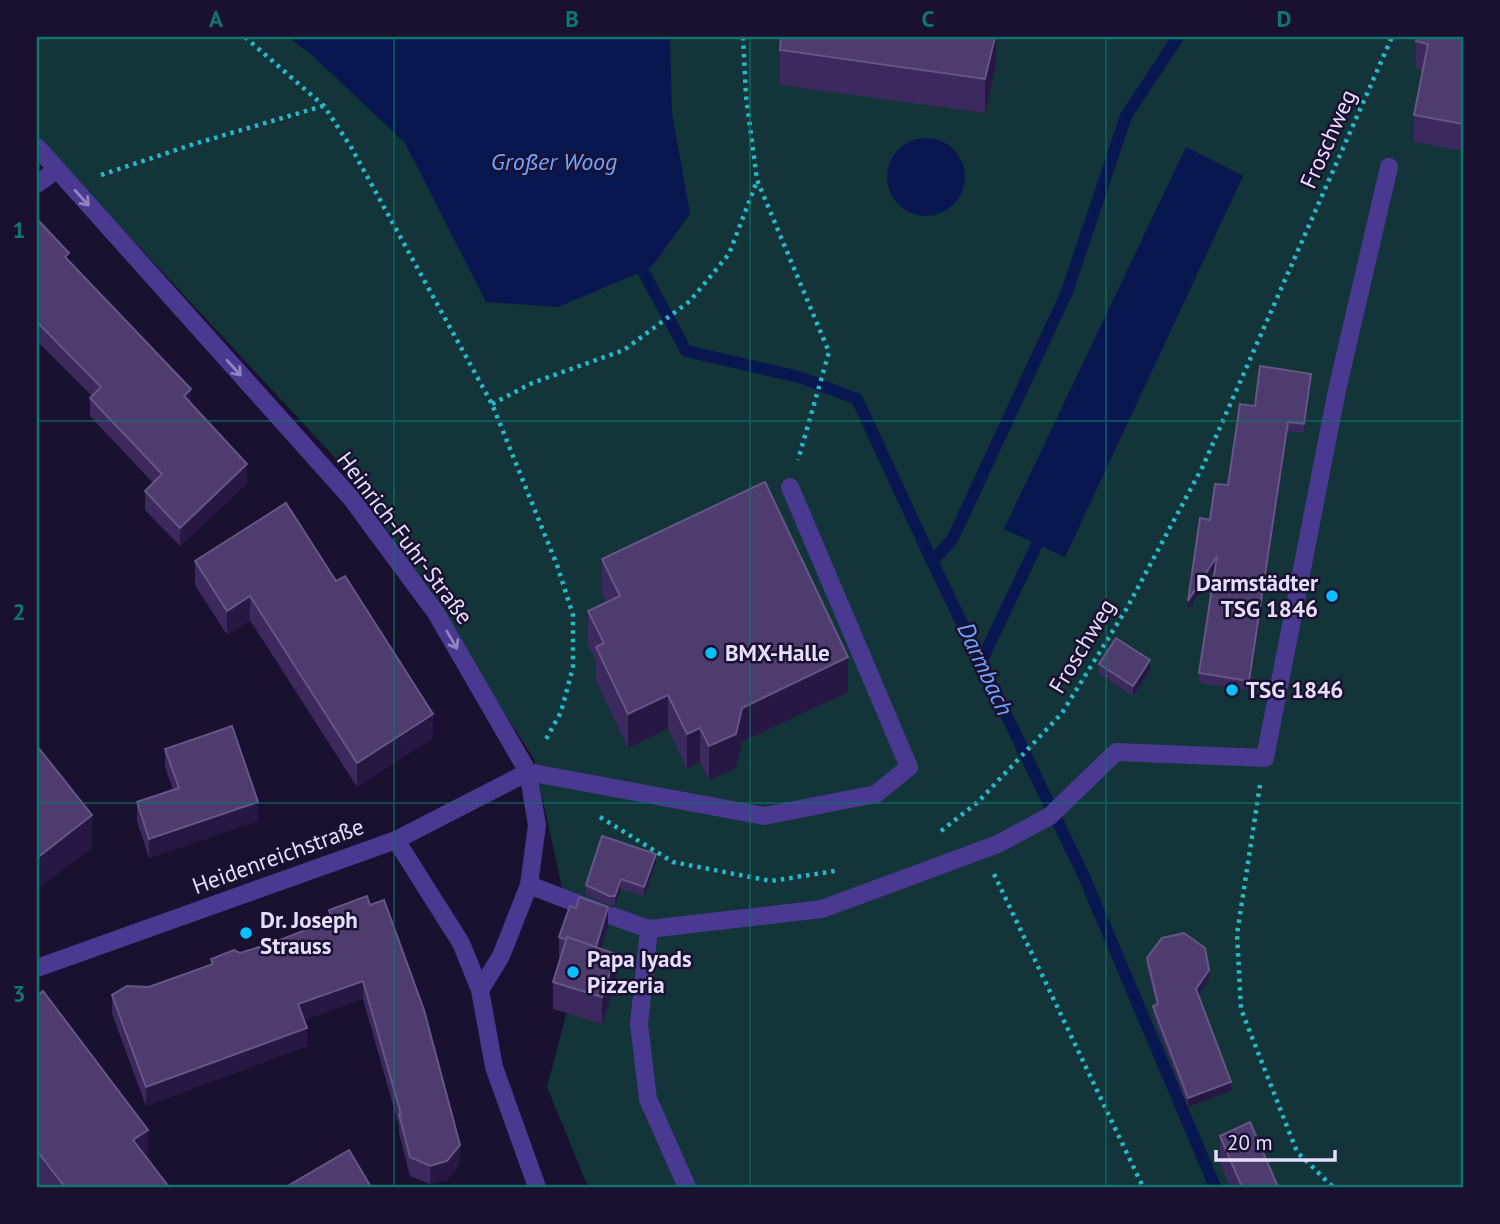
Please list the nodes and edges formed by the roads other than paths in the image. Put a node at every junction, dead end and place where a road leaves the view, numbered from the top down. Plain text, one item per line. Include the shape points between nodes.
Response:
1 (37, 147) edge
2 (1389, 167) dead end
3 (56, 170) junction
4 (37, 184) edge
5 (790, 487) dead end
6 (528, 772) junction
7 (396, 840) junction
8 (529, 885) junction
9 (649, 929) junction
10 (37, 968) edge
11 (480, 990) junction
12 (537, 1187) edge
13 (687, 1187) edge

1 - 3 street, Heinrich-Fuhr-Straße
2 - 9 street via 1337,390 1265,758 1116,752 1050,816 990,847 822,909
3 - 4 street
3 -> 6 street, Heinrich-Fuhr-Straße via 351,498 436,613
5 - 6 street via 909,767 876,794 764,817
6 - 7 street, Heidenreichstraße
6 - 8 street, Heinrich-Fuhr-Straße via 537,825
7 - 10 street, Heidenreichstraße
7 - 11 street via 461,943
8 - 9 street
8 - 11 street, Heinrich-Fuhr-Straße via 501,956
9 - 13 street via 639,1024 648,1099
11 - 12 street via 494,1067

